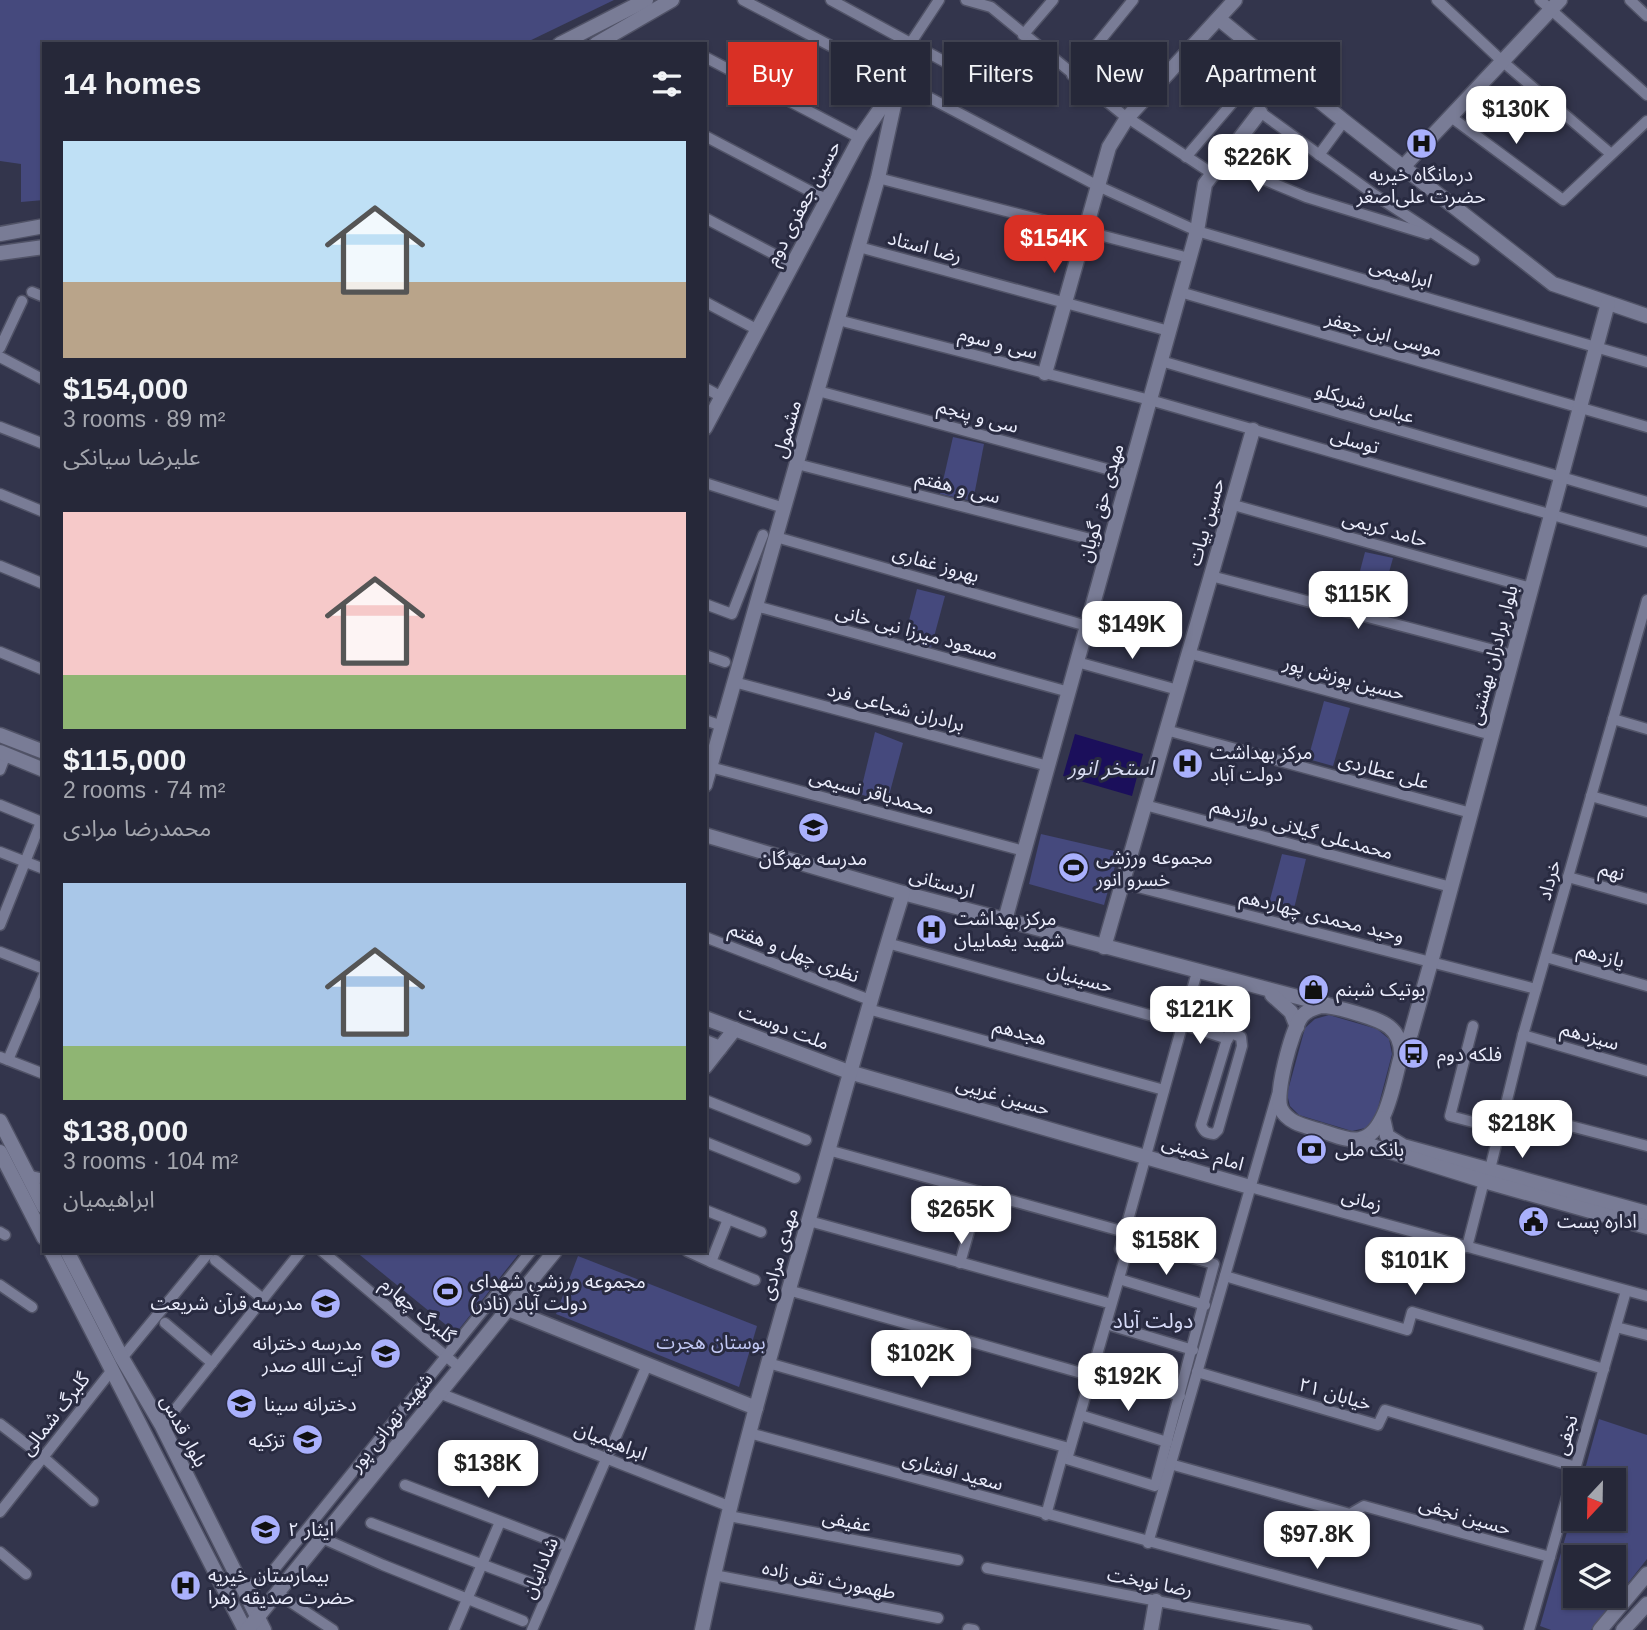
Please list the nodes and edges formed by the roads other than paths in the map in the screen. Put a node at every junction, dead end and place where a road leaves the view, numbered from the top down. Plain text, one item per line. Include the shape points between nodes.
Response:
1 (646, 0) edge
2 (672, 0) edge
3 (743, 0) edge
4 (831, 0) edge
5 (939, 0) edge
6 (966, 0) edge
7 (1053, 0) edge
8 (1133, 0) edge
9 (1235, 0) edge
10 (1437, 0) edge
11 (1540, 0) edge
12 (1630, 0) edge
13 (989, 4) edge
14 (1556, 5) edge
15 (1647, 16) edge
16 (1219, 19) junction
17 (1024, 35) junction
18 (564, 42) edge
19 (599, 42) edge
20 (906, 42) edge
21 (911, 42) edge
22 (1099, 42) edge
23 (1247, 42) edge
24 (831, 46) edge
25 (707, 58) edge
26 (1503, 61) junction
27 (1071, 74) edge
28 (1647, 95) edge
29 (930, 98) edge
30 (883, 105) edge
31 (894, 105) edge
32 (1111, 105) edge
33 (1230, 105) edge
34 (1324, 105) edge
35 (1260, 111) joint
36 (1451, 117) junction
37 (1131, 120) junction
38 (1344, 121) junction
39 (1647, 121) edge
40 (707, 137) edge
41 (860, 138) junction
42 (1611, 154) junction
43 (1320, 155) junction
44 (1186, 157) junction
45 (1403, 167) junction
46 (1217, 168) junction
47 (878, 178) junction
48 (1098, 186) junction
49 (827, 200) junction
50 (707, 219) edge
51 (42, 226) edge
52 (1197, 232) junction
53 (1086, 233) junction
54 (0, 234) edge
55 (1441, 238) junction
56 (42, 247) edge
57 (859, 247) junction
58 (0, 253) edge
59 (1189, 258) junction
60 (1474, 260) dead end
61 (793, 264) junction
62 (32, 292) dead end
63 (1180, 292) junction
64 (42, 296) edge
65 (22, 301) dead end
66 (1064, 302) junction
67 (707, 303) edge
68 (1608, 303) junction
69 (1647, 316) edge
70 (838, 320) junction
71 (758, 330) junction
72 (1169, 331) junction
73 (1595, 347) junction
74 (0, 348) edge
75 (0, 357) edge
76 (1161, 360) junction
77 (1647, 362) edge
78 (1045, 373) junction
79 (42, 379) edge
80 (707, 388) edge
81 (818, 391) junction
82 (722, 397) junction
83 (1150, 400) junction
84 (1579, 409) junction
85 (707, 424) edge
86 (0, 427) edge
87 (1647, 428) edge
88 (1253, 430) junction
89 (42, 443) edge
90 (797, 464) junction
91 (1129, 475) junction
92 (1560, 479) junction
93 (707, 484) edge
94 (0, 494) edge
95 (1647, 502) edge
96 (1230, 504) junction
97 (784, 508) junction
98 (42, 511) edge
99 (1550, 516) junction
100 (769, 536) junction
101 (1647, 542) edge
102 (1110, 544) junction
103 (0, 566) edge
104 (1211, 576) junction
105 (42, 583) edge
106 (1531, 588) junction
107 (1647, 600) edge
108 (707, 605) edge
109 (756, 606) junction
110 (1087, 626) junction
111 (1642, 638) edge
112 (0, 652) edge
113 (1188, 653) junction
114 (1513, 655) junction
115 (707, 656) edge
116 (725, 662) dead end
117 (1077, 662) junction
118 (42, 669) edge
119 (734, 682) junction
120 (1178, 690) junction
121 (1069, 692) junction
122 (1613, 719) junction
123 (707, 721) edge
124 (722, 726) junction
125 (1647, 729) edge
126 (1166, 730) junction
127 (0, 735) edge
128 (1492, 735) junction
129 (42, 751) edge
130 (3, 753) edge
131 (1048, 766) junction
132 (710, 767) junction
133 (42, 769) edge
134 (0, 770) edge
135 (707, 778) edge
136 (1591, 796) junction
137 (0, 805) edge
138 (1145, 805) junction
139 (1647, 812) edge
140 (1471, 813) junction
141 (42, 822) edge
142 (707, 836) edge
143 (1024, 851) junction
144 (0, 852) edge
145 (26, 862) junction
146 (42, 868) edge
147 (1568, 877) junction
148 (1122, 883) junction
149 (1451, 887) junction
150 (903, 893) junction
151 (1647, 899) edge
152 (1005, 920) junction
153 (0, 925) edge
154 (707, 938) edge
155 (887, 943) junction
156 (1104, 947) junction
157 (0, 952) edge
158 (1546, 957) junction
159 (1431, 962) junction
160 (42, 968) edge
161 (1197, 972) junction
162 (42, 979) edge
163 (1647, 986) edge
164 (1262, 989) junction
165 (1536, 989) junction
166 (869, 1004) junction
167 (1332, 1006) junction
168 (1416, 1017) junction
169 (707, 1019) edge
170 (1182, 1024) junction
171 (1473, 1026) dead end
172 (1297, 1027) junction
173 (735, 1029) junction
174 (1393, 1030) junction
175 (1523, 1035) junction
176 (1228, 1039) junction
177 (707, 1043) edge
178 (720, 1048) junction
179 (1401, 1056) junction
180 (4, 1059) edge
181 (707, 1064) edge
182 (1647, 1071) edge
183 (849, 1072) junction
184 (42, 1073) edge
185 (1164, 1090) junction
186 (1278, 1090) junction
187 (707, 1101) edge
188 (1505, 1109) junction
189 (1383, 1118) junction
190 (0, 1121) edge
191 (1500, 1129) junction
192 (1351, 1139) junction
193 (806, 1140) dead end
194 (707, 1143) edge
195 (1647, 1146) edge
196 (828, 1150) junction
197 (0, 1152) edge
198 (1146, 1156) junction
199 (27, 1175) junction
200 (1487, 1175) junction
201 (796, 1178) dead end
202 (42, 1179) edge
203 (1250, 1187) junction
204 (980, 1192) junction
205 (42, 1203) edge
206 (707, 1211) edge
207 (1647, 1213) edge
208 (728, 1219) junction
209 (809, 1221) junction
210 (1647, 1227) edge
211 (761, 1232) dead end
212 (1125, 1232) junction
213 (42, 1234) edge
214 (1467, 1247) junction
215 (52, 1253) edge
216 (68, 1253) edge
217 (299, 1253) edge
218 (324, 1253) edge
219 (529, 1253) edge
220 (553, 1253) edge
221 (691, 1253) edge
222 (212, 1256) edge
223 (711, 1262) junction
224 (960, 1262) junction
225 (1225, 1276) junction
226 (1119, 1279) junction
227 (755, 1280) dead end
228 (0, 1285) edge
229 (788, 1290) junction
230 (1626, 1291) junction
231 (1647, 1296) edge
232 (262, 1300) junction
233 (1105, 1303) junction
234 (1205, 1305) junction
235 (32, 1307) dead end
236 (508, 1309) junction
237 (164, 1323) dead end
238 (1106, 1324) junction
239 (1616, 1327) junction
240 (1647, 1335) edge
241 (445, 1356) junction
242 (122, 1358) junction
243 (1195, 1362) junction
244 (212, 1363) junction
245 (768, 1363) junction
246 (647, 1365) junction
247 (460, 1368) junction
248 (1604, 1369) junction
249 (112, 1370) junction
250 (1089, 1371) junction
251 (439, 1393) junction
252 (1180, 1396) junction
253 (756, 1408) junction
254 (1080, 1415) junction
255 (0, 1424) edge
256 (162, 1426) junction
257 (749, 1433) junction
258 (1167, 1442) junction
259 (1065, 1447) junction
260 (43, 1457) junction
261 (607, 1458) junction
262 (1170, 1464) junction
263 (1576, 1467) junction
264 (405, 1485) dead end
265 (93, 1501) dead end
266 (730, 1511) junction
267 (0, 1512) edge
268 (1046, 1515) junction
269 (500, 1522) junction
270 (371, 1523) dead end
271 (322, 1538) junction
272 (1147, 1542) junction
273 (560, 1544) dead end
274 (0, 1552) edge
275 (1550, 1557) junction
276 (282, 1559) junction
277 (958, 1560) dead end
278 (482, 1563) junction
279 (987, 1568) dead end
280 (26, 1574) dead end
281 (1647, 1574) edge
282 (714, 1575) junction
283 (286, 1581) junction
284 (241, 1584) junction
285 (537, 1586) dead end
286 (277, 1593) junction
287 (467, 1600) junction
288 (1156, 1601) junction
289 (1647, 1604) edge
290 (938, 1618) dead end
291 (523, 1621) dead end
292 (260, 1623) edge
293 (1631, 1627) edge
294 (246, 1630) edge
295 (333, 1630) edge
296 (454, 1630) edge
297 (532, 1630) edge
298 (702, 1630) edge
299 (1151, 1630) edge
300 (1307, 1630) edge
301 (1478, 1630) edge
302 (1529, 1630) edge
303 (1600, 1630) edge

1 - 18 street
2 - 19 street
3 - 24 street, ابراهیمی
4 - 20 street
5 - 21 street, حسین جعفری دوم
6 - 13 street
7 - 17 street
8 - 22 street
9 - 16 street
10 - 26 street
11 - 14 street
12 - 15 street
13 - 17 street
14 - 26 street
14 - 28 street
16 - 23 street
16 - 37 street
17 - 27 street
25 - 41 street
26 - 36 street
26 - 42 street
29 - 48 street, ابراهیمی
30 - 41 street, حسین جعفری دوم
31 - 47 street, مشمول
32 - 37 street
33 - 44 street
34 - 38 street
35 - 43 street
35 - 46 street, مهدی حق گویان
36 - 42 street via 1563,200
36 - 45 street
37 - 44 street
37 - 48 street via 1109,147
38 - 43 street
38 - 45 street
39 - 42 street
40 - 49 street
41 - 49 street, حسین جعفری دوم
43 - 55 street
44 - 46 street
45 - 68 street via 1553,284
46 - 52 street, مهدی حق گویان via 1205,184
46 - 55 street
47 - 53 street
47 - 57 street, مشمول
48 - 52 street, ابراهیمی
48 - 53 street
49 - 61 street, حسین جعفری دوم
50 - 61 street
51 - 54 street
52 - 59 street, مهدی حق گویان
52 - 73 street, ابراهیمی
53 - 59 street
53 - 66 street
55 - 60 street
56 - 58 street
57 - 66 street, رضا استاد
57 - 70 street, مشمول
59 - 63 street, مهدی حق گویان
61 - 71 street, حسین جعفری دوم
62 - 64 street
63 - 72 street, مهدی حق گویان
63 - 84 street, موسی ابن جعفر
65 - 74 street
66 - 72 street, رضا استاد
66 - 78 street
67 - 71 street
68 - 69 street
68 - 73 street, بلوار برادران بهشتی
70 - 78 street, سی و سوم
70 - 81 street, مشمول
71 - 82 street, حسین جعفری دوم
72 - 76 street, مهدی حق گویان
73 - 77 street, ابراهیمی
73 - 84 street, بلوار برادران بهشتی
75 - 79 street
76 - 83 street, مهدی حق گویان
76 - 92 street, عباس شریکلو
78 - 83 street, سی و سوم
80 - 82 street
81 - 90 street, مشمول
81 - 91 street, سی و پنجم
82 - 85 street, حسین جعفری دوم
83 - 88 street, توسلی
83 - 91 street, مهدی حق گویان
84 - 87 street, موسی ابن جعفر
84 - 92 street, بلوار برادران بهشتی
86 - 89 street
88 - 96 street, حسین بیات
88 - 99 street, توسلی
90 - 97 street, مشمول
90 - 102 street, سی و هفتم
91 - 102 street, مهدی حق گویان
92 - 95 street, عباس شریکلو
92 - 99 street, بلوار برادران بهشتی
93 - 97 street
94 - 98 street
96 - 104 street, حسین بیات
96 - 106 street, حامد کریمی
97 - 100 street, مشمول
99 - 101 street, توسلی
99 - 106 street, بلوار برادران بهشتی
100 - 108 street via 732,614
100 - 109 street, مشمول
100 - 110 street, بهروز غفاری
102 - 110 street, مهدی حق گویان
103 - 105 street
104 - 113 street, حسین بیات
104 - 114 street
106 - 114 street, بلوار برادران بهشتی
107 - 111 street, خرداد
109 - 119 street, مشمول
109 - 121 street, مسعود میرزا نبی خانی
110 - 117 street, مهدی حق گویان
111 - 122 street, خرداد
112 - 118 street
113 - 120 street, حسین بیات
113 - 128 street, حسین پوزش پور
114 - 128 street, بلوار برادران بهشتی
115 - 116 street
117 - 120 street
117 - 121 street, مهدی حق گویان
119 - 124 street, مشمول
119 - 131 street, برادران شجاعی فرد
120 - 126 street, حسین بیات
121 - 131 street, مهدی حق گویان
122 - 125 street
122 - 136 street, خرداد
123 - 124 street
124 - 132 street, مشمول
126 - 138 street, حسین بیات
126 - 140 street, علی عطاردی
127 - 129 street
128 - 140 street, بلوار برادران بهشتی
130 - 133 street
130 - 134 street
131 - 143 street, مهدی حق گویان
132 - 135 street, مشمول
132 - 143 street, محمدباقر نسیمی
136 - 139 street
136 - 147 street, خرداد
137 - 141 street
138 - 148 street, حسین بیات
138 - 149 street, محمدعلی گیلانی دوازدهم
140 - 149 street, بلوار برادران بهشتی
141 - 145 street
142 - 150 street, اردستانی
143 - 152 street, مهدی حق گویان
144 - 145 street
145 - 146 street
145 - 153 street
147 - 151 street, نهم
147 - 158 street, خرداد
148 - 156 street, حسین بیات
148 - 159 street, وحید محمدی چهاردهم
149 - 159 street, بلوار برادران بهشتی
150 - 152 street, اردستانی
150 - 155 street, مهدی مرادی
152 - 156 street, اردستانی
154 - 166 street, نظری چهل و هفتم
155 - 166 street, مهدی مرادی
155 - 170 street, حسینیان
156 - 161 street, اردستانی
157 - 160 street
158 - 163 street, یازدهم
158 - 165 street, خرداد
159 - 165 street, وحید محمدی چهاردهم
159 - 168 street, بلوار برادران بهشتی
161 - 164 street, اردستانی
161 - 170 street
162 - 180 street
164 - 167 street, اردستانی
164 - 172 street via 1286,1005
165 - 175 street, خرداد
166 - 183 street, مهدی مرادی
166 - 185 street, هجدهم
167 - 172 street via 1311,1009
167 - 174 street via 1381,1020
168 - 174 street
168 - 179 street, بلوار برادران بهشتی
169 - 173 street, ملت دوست
170 - 176 street, حسینیان
170 - 185 street
171 - 191 street via 1450,1116
172 - 186 street
173 - 178 street
173 - 183 street, ملت دوست
174 - 179 street
175 - 182 street, سیزدهم
175 - 188 street, خرداد
176 - 176 street via 1201,1125 1208,1134 1218,1130 1242,1045 1237,1034 1231,1033
177 - 178 street
178 - 181 street
179 - 189 street
180 - 184 street
183 - 196 street, مهدی مرادی
183 - 198 street, حسین غریبی
185 - 198 street
186 - 192 street via 1281,1109 1294,1122
186 - 203 street
187 - 193 street
188 - 191 street, خرداد
188 - 195 street
189 - 192 street via 1370,1135
189 - 200 street via 1387,1136 1393,1141
190 - 199 street
191 - 200 street, خرداد
192 - 200 street
194 - 201 street
196 - 204 street
196 - 209 street, مهدی مرادی
197 - 213 street
198 - 203 street, امام خمینی
198 - 212 street
199 - 202 street
199 - 205 street
200 - 207 street
200 - 210 street
200 - 214 street, خرداد
203 - 214 street, زمانی
203 - 225 street
204 - 212 street
204 - 224 street
206 - 208 street
208 - 211 street
208 - 223 street
209 - 224 street
209 - 229 street, مهدی مرادی
212 - 233 street
214 - 230 street, زمانی
215 - 249 street, بلوار قدس
216 - 242 street, بلوار قدس
217 - 232 street
218 - 241 street, گلبرگ چهارم
219 - 241 street
220 - 236 street, شهید تهرانی پور
221 - 223 street
222 - 232 street
222 - 242 street
223 - 227 street
224 - 233 street
225 - 243 street
225 - 248 street via 1407,1330 1412,1312
226 - 234 street
226 - 234 street via 1130,1240 1214,1264
226 - 238 street
228 - 235 street
229 - 245 street, مهدی مرادی
229 - 250 street
230 - 231 street, زمانی
230 - 239 street, نجفی
232 - 244 street
233 - 250 street
234 - 243 street
236 - 246 street
236 - 247 street, شهید تهرانی پور
237 - 244 street
238 - 243 street
238 - 250 street
239 - 240 street
239 - 248 street, نجفی
241 - 247 street, گلبرگ چهارم
241 - 276 street
242 - 249 street
242 - 256 street, بلوار قدس
243 - 252 street
243 - 262 street
243 - 263 street, خیابان ۲۱ via 1378,1424 1385,1410
244 - 256 street
245 - 253 street, مهدی مرادی
245 - 259 street
246 - 253 street
246 - 261 street, شادانیان
247 - 251 street, شهید تهرانی پور
248 - 263 street, نجفی
249 - 260 street, گلبرگ شمالی
249 - 294 street, بلوار قدس
250 - 252 street
250 - 254 street
250 - 259 street
251 - 261 street, ابراهیمیان
251 - 271 street, شهید تهرانی پور
252 - 258 street
253 - 257 street, مهدی مرادی
254 - 258 street
254 - 258 street via 1067,1459 1155,1486
255 - 260 street
256 - 284 street, بلوار قدس
257 - 266 street, مهدی مرادی
257 - 268 street, سعید افشاری
259 - 268 street
260 - 265 street
260 - 267 street, گلبرگ شمالی
261 - 266 street, ابراهیمیان
261 - 297 street, شادانیان
262 - 272 street
262 - 275 street, حسین نجفی via 1350,1514 1364,1506
263 - 275 street, نجفی
264 - 269 street
266 - 277 street, عفیفی
266 - 282 street, مهدی مرادی
268 - 272 street, سعید افشاری
269 - 273 street
269 - 278 street
270 - 278 street
271 - 283 street, شهید تهرانی پور
271 - 287 street
272 - 301 street, سعید افشاری
274 - 280 street
275 - 302 street, نجفی
276 - 283 street
276 - 284 street via 257,1584
278 - 285 street
278 - 287 street
279 - 288 street, رضا نوبخت
281 - 303 street
282 - 290 street, طهمورث تقی زاده
282 - 298 street, مهدی مرادی
283 - 286 street, شهید تهرانی پور
284 - 292 street, بلوار قدس
286 - 292 street, شهید تهرانی پور
286 - 295 street
287 - 291 street
287 - 296 street
288 - 299 street
288 - 300 street, رضا نوبخت
289 - 293 street
292 - 294 street, شهید تهرانی پور

